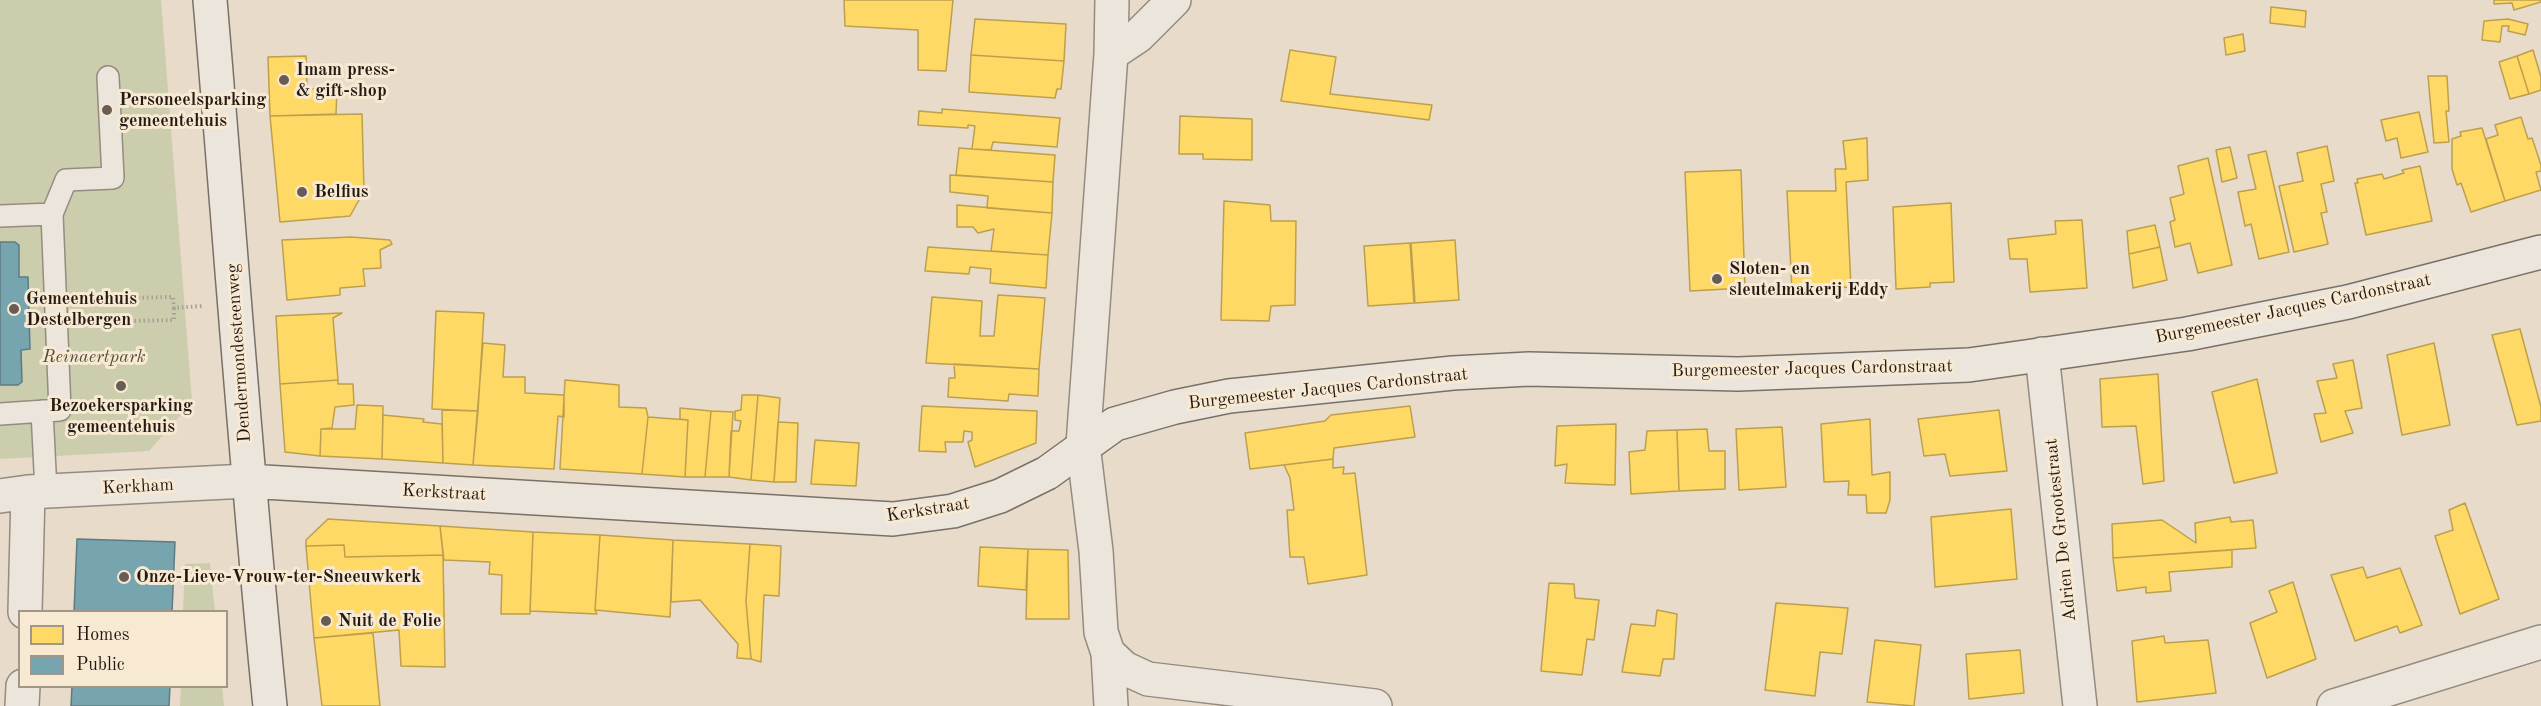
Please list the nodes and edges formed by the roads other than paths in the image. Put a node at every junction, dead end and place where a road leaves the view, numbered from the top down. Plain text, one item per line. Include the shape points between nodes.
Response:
1 (210, 0) edge
2 (1112, 0) edge
3 (1174, 0) edge
4 (1111, 54) junction
5 (108, 77) dead end
6 (52, 214) junction
7 (0, 216) edge
8 (2541, 252) edge
9 (2042, 354) junction
10 (42, 411) junction
11 (0, 414) edge
12 (1083, 445) junction
13 (247, 481) junction
14 (25, 493) edge
15 (25, 610) edge
16 (2541, 642) edge
17 (1108, 653) junction
18 (23, 688) edge
19 (22, 706) edge
20 (270, 706) edge
21 (1111, 706) edge
22 (1375, 706) edge
23 (2080, 706) edge
24 (2334, 706) edge

1 - 13 street, Dendermondesteenweg
2 - 4 street
3 - 4 street via 1138,36
4 - 12 street
5 - 6 lane via 113,178 66,180
6 - 7 lane
6 - 10 lane via 60,410
8 - 9 street, Burgemeester Jacques Cardonstraat via 2348,302 2187,334
9 - 12 street, Burgemeester Jacques Cardonstraat via 1969,365 1738,374 1529,369 1453,374 1229,396 1115,423
9 - 23 street, Adrien De Grootestraat
10 - 11 lane
10 - 14 lane
12 - 13 street, Kerkstraat via 1047,473 1000,496 953,510 893,519
12 - 17 street via 1101,632
13 - 14 street, Kerkham
13 - 20 street, Dendermondesteenweg
14 - 15 street
16 - 24 street
17 - 21 street
17 - 22 street via 1124,668 1148,679
18 - 19 street

